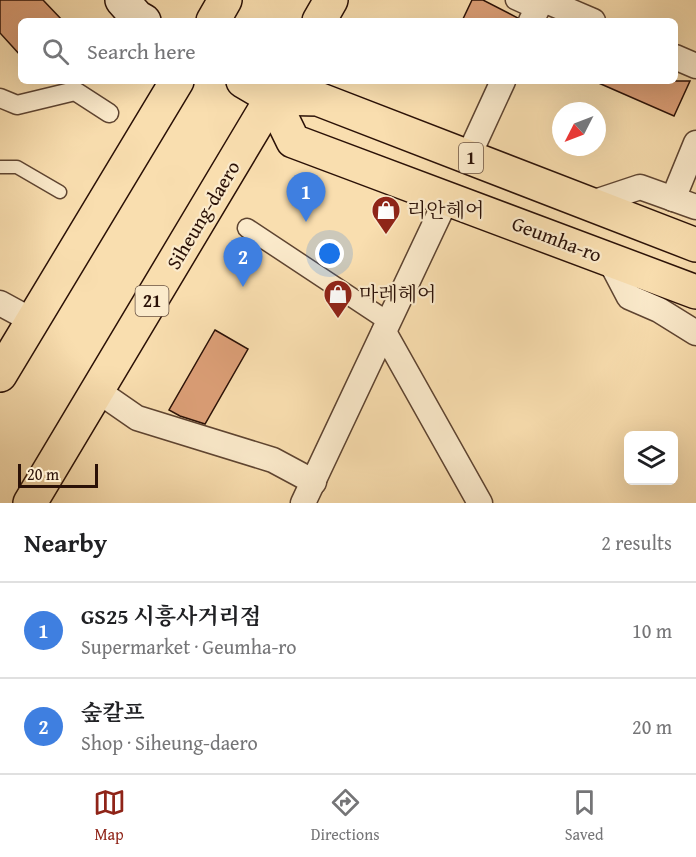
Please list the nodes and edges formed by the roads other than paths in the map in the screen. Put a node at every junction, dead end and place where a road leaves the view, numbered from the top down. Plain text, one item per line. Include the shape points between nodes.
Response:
1 (122, 0) edge
2 (225, 0) edge
3 (331, 0) edge
4 (534, 6) edge
5 (139, 18) edge
6 (215, 18) edge
7 (321, 18) edge
8 (581, 18) edge
9 (678, 58) edge
10 (696, 66) edge
11 (175, 84) edge
12 (254, 84) edge
13 (502, 84) edge
14 (277, 90) edge
15 (0, 98) edge
16 (109, 113) dead end
17 (696, 143) edge
18 (468, 157) junction
19 (0, 167) edge
20 (60, 192) dead end
21 (447, 198) junction
22 (673, 199) junction
23 (589, 204) junction
24 (696, 207) edge
25 (247, 228) dead end
26 (696, 245) edge
27 (609, 259) junction
28 (696, 292) edge
29 (0, 303) edge
30 (659, 310) junction
31 (33, 321) junction
32 (696, 325) edge
33 (386, 327) junction
34 (696, 333) edge
35 (0, 375) edge
36 (98, 391) junction
37 (309, 493) edge
38 (30, 503) edge
39 (480, 503) edge

1 - 5 main road
2 - 6 main road
3 - 7 main road
4 - 8 street
9 - 10 street
11 - 31 main road
12 - 14 main road, 1
13 - 18 street
14 - 18 main road, 1 via 318,99
14 - 21 main road, Geumha-ro / 1 via 293,141
14 - 36 main road, Siheung-daero / 21
15 - 16 street via 17,105 75,91
17 - 22 street
18 - 23 main road, 1
19 - 20 lane via 17,167
21 - 27 main road, Geumha-ro / 1
21 - 33 street
22 - 23 street via 640,187
22 - 24 street
23 - 26 main road, 1
25 - 33 street
27 - 28 main road, Geumha-ro / 1
27 - 30 street via 629,297
29 - 31 street
30 - 32 street
30 - 34 street
31 - 35 main road
33 - 37 street
33 - 39 street
36 - 37 street via 137,418 273,460
36 - 38 main road, Siheung-daero / 21

